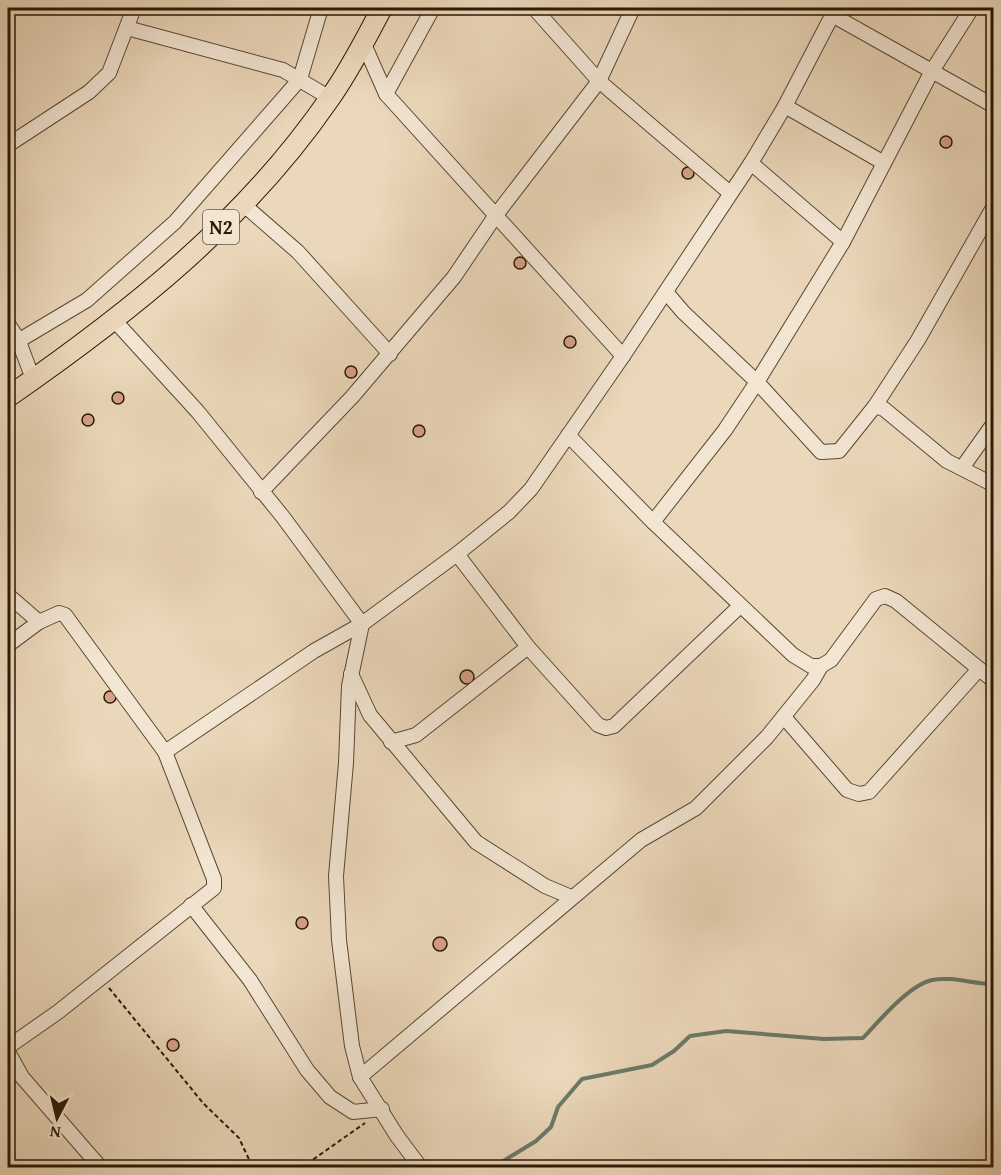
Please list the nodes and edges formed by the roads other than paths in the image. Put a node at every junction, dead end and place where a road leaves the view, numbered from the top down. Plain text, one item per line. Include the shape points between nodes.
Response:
1 (134, 8) edge
2 (321, 8) edge
3 (382, 8) edge
4 (433, 8) edge
5 (534, 8) edge
6 (633, 8) edge
7 (972, 8) edge
8 (834, 11) edge
9 (128, 28) junction
10 (363, 42) junction
11 (932, 71) junction
12 (300, 79) junction
13 (599, 81) junction
14 (386, 94) junction
15 (330, 98) junction
16 (785, 106) junction
17 (993, 106) edge
18 (8, 145) edge
19 (884, 162) junction
20 (751, 163) junction
21 (730, 193) junction
22 (244, 204) junction
23 (993, 206) edge
24 (496, 215) junction
25 (843, 242) junction
26 (666, 292) junction
27 (115, 321) junction
28 (8, 324) edge
29 (13, 343) edge
30 (390, 354) junction
31 (623, 356) junction
32 (33, 379) junction
33 (757, 382) junction
34 (8, 397) edge
35 (875, 406) junction
36 (993, 423) edge
37 (568, 435) junction
38 (962, 468) junction
39 (993, 485) edge
40 (261, 492) junction
41 (653, 522) junction
42 (457, 554) junction
43 (8, 595) edge
44 (740, 606) junction
45 (39, 622) junction
46 (362, 624) junction
47 (8, 645) edge
48 (528, 647) junction
49 (821, 666) junction
50 (979, 669) junction
51 (351, 674) junction
52 (993, 681) edge
53 (784, 717) junction
54 (391, 742) junction
55 (165, 752) junction
56 (571, 897) junction
57 (191, 905) junction
58 (8, 1047) edge
59 (8, 1052) edge
60 (360, 1077) junction
61 (382, 1109) junction
62 (101, 1167) edge
63 (421, 1167) edge

1 - 9 street
2 - 12 street
3 - 10 highway, N2
4 - 14 street
5 - 13 street
6 - 13 street
7 - 11 street
8 - 11 street
8 - 16 street
9 - 12 street via 265,64
9 - 18 street via 109,73 100,82
10 - 14 street
10 - 15 highway, N2
11 - 17 street
11 - 19 street
12 - 15 street
12 - 29 street via 175,222 87,300
13 - 21 street
13 - 24 street
14 - 24 street
15 - 22 highway, N2
16 - 19 street
16 - 20 street
19 - 25 street
20 - 21 street
20 - 25 street
21 - 26 street
22 - 27 highway, N2 via 207,242
22 - 30 street via 297,252
23 - 35 street via 918,340
24 - 30 street via 454,277
24 - 31 street
25 - 33 street
26 - 31 street
26 - 33 street
27 - 32 highway, N2
27 - 40 street via 198,412
28 - 29 street
29 - 32 street
30 - 40 street
31 - 37 street
32 - 34 highway, N2
33 - 35 street via 821,452 839,451
33 - 41 street
35 - 38 street via 884,409 947,461
36 - 38 street
37 - 41 street
37 - 42 street via 531,489
38 - 39 street
40 - 46 street
41 - 44 street
42 - 46 street
42 - 48 street
43 - 45 street
44 - 48 street via 614,726 606,728 598,725
44 - 49 street via 794,655 811,666
45 - 47 street
45 - 55 street via 59,613 64,615
46 - 51 street
46 - 55 street via 314,651
48 - 54 street via 416,735
49 - 50 street via 831,660 876,599 885,596
49 - 53 street
50 - 52 street
50 - 53 street via 869,792 847,790
51 - 54 street via 370,715
51 - 60 street via 336,876 349,1029
53 - 56 street via 696,808 641,840
54 - 56 street via 476,842 545,886
55 - 57 street via 214,879 214,888
56 - 60 street
57 - 58 street
57 - 61 street via 250,980 307,1070 330,1097 353,1112
59 - 62 street via 22,1077
60 - 61 street
61 - 63 street

